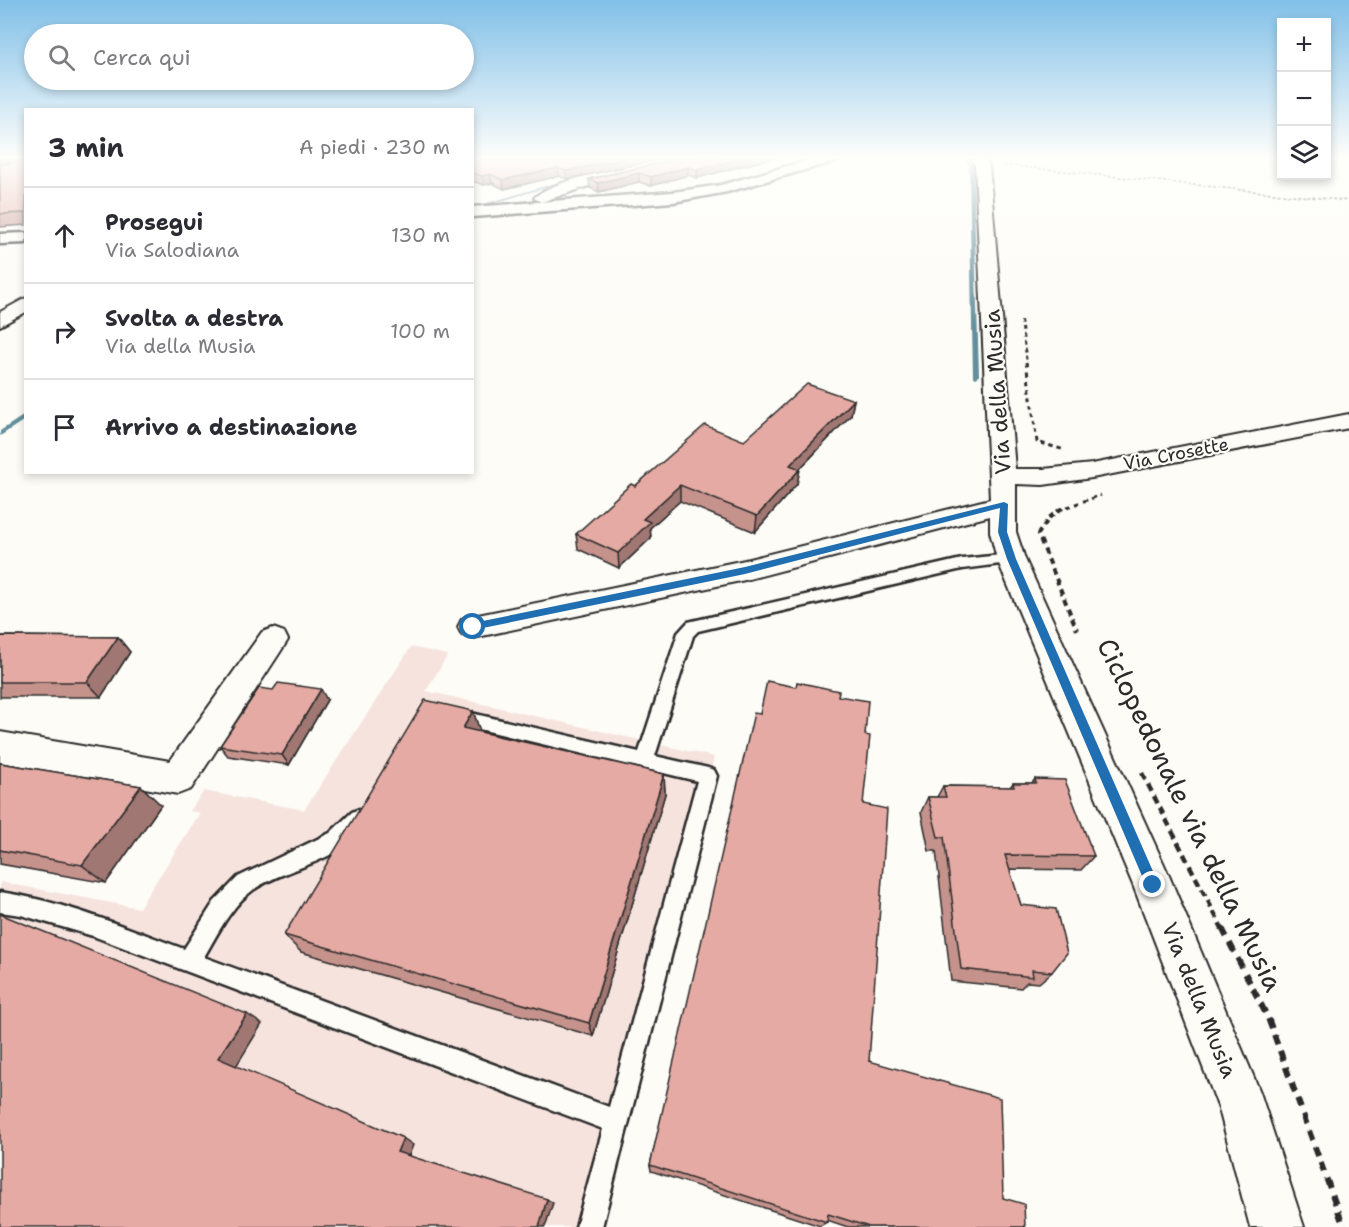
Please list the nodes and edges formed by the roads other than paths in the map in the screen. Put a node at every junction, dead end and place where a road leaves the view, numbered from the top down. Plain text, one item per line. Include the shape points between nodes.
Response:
1 (983, 213) edge
2 (24, 237) edge
3 (0, 239) edge
4 (24, 304) edge
5 (0, 320) edge
6 (1349, 421) edge
7 (1003, 490) junction
8 (1011, 559) junction
9 (473, 627) dead end
10 (273, 640) dead end
11 (436, 712) edge
12 (0, 747) edge
13 (645, 761) junction
14 (368, 805) edge
15 (0, 902) edge
16 (189, 962) junction
17 (617, 1122) junction
18 (589, 1227) edge
19 (1277, 1227) edge

1 - 7 street, Via della Musia
2 - 3 street
4 - 5 street
6 - 7 street, Via Crosette via 1043,477
7 - 8 street, Via della Musia via 1003,532
7 - 9 street, Via Crosette via 745,570
8 - 13 lane via 962,564 693,626 686,633
8 - 19 street, Via della Musia via 1153,885 1243,1108
10 - 12 street via 178,778
11 - 13 lane
13 - 17 lane via 708,776
14 - 16 lane via 344,835 243,885
15 - 16 lane via 83,922
16 - 17 lane
17 - 18 lane

